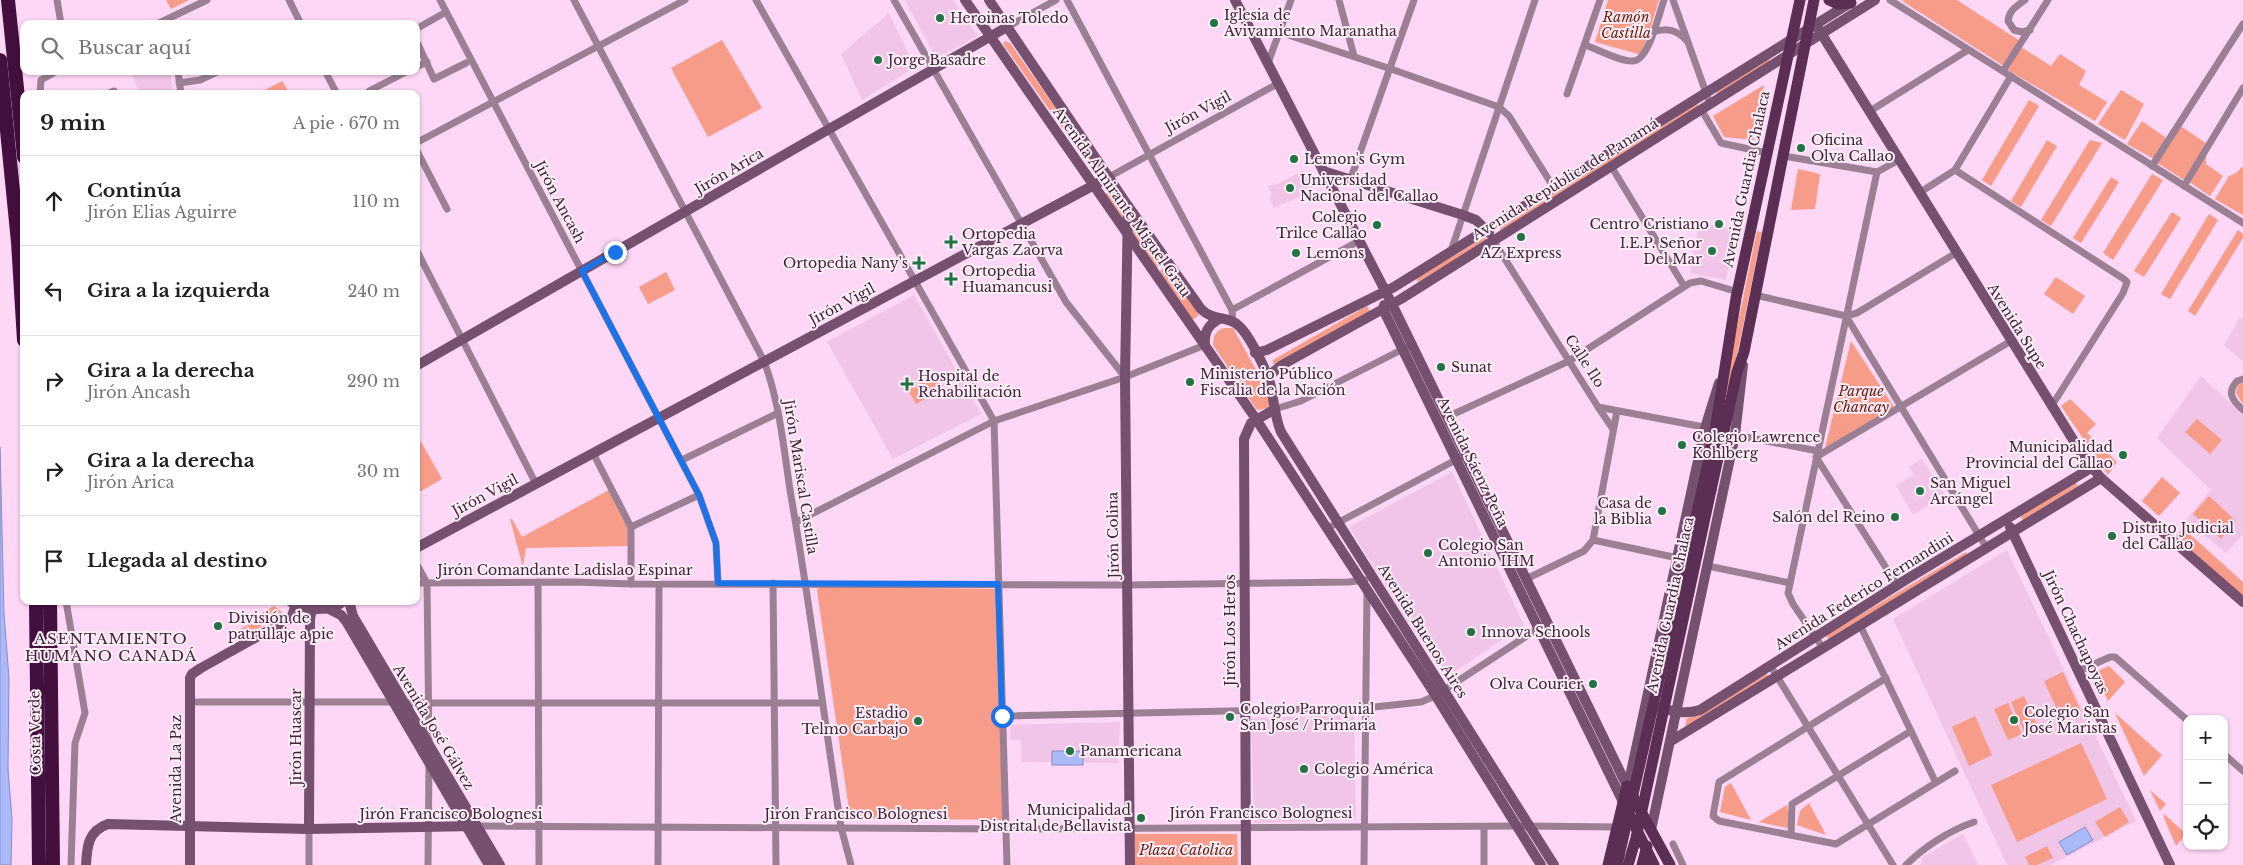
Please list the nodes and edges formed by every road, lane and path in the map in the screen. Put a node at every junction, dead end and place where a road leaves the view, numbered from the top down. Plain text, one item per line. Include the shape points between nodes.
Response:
1 (8, 0) edge
2 (57, 0) edge
3 (207, 0) edge
4 (289, 0) edge
5 (440, 0) edge
6 (574, 0) edge
7 (685, 0) edge
8 (756, 0) edge
9 (894, 0) edge
10 (965, 0) edge
11 (989, 0) edge
12 (1056, 0) edge
13 (1066, 0) edge
14 (1235, 0) edge
15 (1291, 0) edge
16 (1339, 0) edge
17 (1414, 0) edge
18 (1535, 0) edge
19 (1600, 0) edge
20 (1664, 0) edge
21 (1673, 0) edge
22 (1814, 0) edge
23 (1829, 0) edge
24 (1876, 0) edge
25 (1890, 0) edge
26 (2026, 0) edge
27 (2048, 0) edge
28 (1853, 1) edge
29 (1797, 3) edge
30 (446, 12) junction
31 (60, 20) edge
32 (172, 20) edge
33 (299, 20) edge
34 (2243, 24) edge
35 (420, 27) edge
36 (1007, 27) junction
37 (1812, 27) junction
38 (2030, 30) junction
39 (1279, 32) junction
40 (1653, 32) junction
41 (1822, 34) junction
42 (991, 37) junction
43 (1791, 40) junction
44 (1689, 44) junction
45 (1585, 45) junction
46 (1806, 45) junction
47 (599, 47) junction
48 (420, 49) edge
49 (1968, 50) junction
50 (1354, 56) junction
51 (1788, 56) junction
52 (0, 60) edge
53 (426, 62) junction
54 (466, 63) dead end
55 (1268, 63) junction
56 (420, 65) edge
57 (1391, 69) junction
58 (934, 70) junction
59 (2003, 72) junction
60 (50, 75) edge
61 (178, 75) edge
62 (212, 75) edge
63 (328, 75) edge
64 (400, 75) edge
65 (2011, 76) junction
66 (179, 83) junction
67 (1279, 83) junction
68 (2243, 88) edge
69 (40, 90) edge
70 (180, 90) edge
71 (335, 90) edge
72 (371, 90) edge
73 (1706, 92) junction
74 (1567, 94) dead end
75 (493, 102) junction
76 (1705, 106) junction
77 (1499, 107) junction
78 (1870, 111) junction
79 (20, 117) edge
80 (830, 129) junction
81 (420, 141) edge
82 (1767, 153) junction
83 (1150, 154) junction
84 (1784, 156) junction
85 (420, 157) edge
86 (1899, 160) junction
87 (1611, 166) junction
88 (2152, 166) junction
89 (1955, 170) junction
90 (1323, 171) junction
91 (1877, 172) junction
92 (1108, 177) junction
93 (1351, 178) junction
94 (1094, 185) junction
95 (2184, 186) junction
96 (1554, 188) junction
97 (1919, 193) junction
98 (1128, 206) junction
99 (447, 209) dead end
100 (685, 212) junction
101 (1463, 215) junction
102 (1752, 223) junction
103 (2243, 223) edge
104 (1020, 224) junction
105 (1770, 226) junction
106 (1486, 229) junction
107 (1126, 233) junction
108 (1493, 240) junction
109 (1359, 241) junction
110 (1451, 250) junction
111 (1956, 253) junction
112 (420, 258) edge
113 (1145, 261) junction
114 (1170, 265) junction
115 (1126, 266) junction
116 (582, 271) junction
117 (20, 275) edge
118 (1156, 277) junction
119 (915, 280) junction
120 (1684, 286) junction
121 (1385, 291) junction
122 (1738, 292) junction
123 (1755, 295) junction
124 (1388, 307) junction
125 (1232, 310) junction
126 (1846, 316) junction
127 (1219, 319) junction
128 (1233, 322) junction
129 (462, 339) junction
130 (2011, 342) junction
131 (1205, 345) junction
132 (1407, 347) junction
133 (1744, 352) junction
134 (1255, 353) junction
135 (764, 361) junction
136 (1569, 361) junction
137 (420, 364) edge
138 (1125, 377) junction
139 (1267, 377) junction
140 (2243, 379) edge
141 (1901, 406) junction
142 (1598, 407) junction
143 (2051, 407) junction
144 (1275, 409) junction
145 (2243, 410) edge
146 (1617, 411) junction
147 (778, 412) junction
148 (659, 417) junction
149 (1447, 417) junction
150 (1256, 419) junction
151 (994, 421) junction
152 (1614, 429) junction
153 (1710, 429) junction
154 (1735, 435) junction
155 (593, 453) junction
156 (1817, 454) junction
157 (1461, 457) junction
158 (682, 460) junction
159 (2091, 468) junction
160 (2101, 478) junction
161 (536, 484) junction
162 (1707, 490) junction
163 (699, 495) junction
164 (2006, 519) junction
165 (796, 522) junction
166 (1338, 522) junction
167 (631, 527) junction
168 (1328, 528) junction
169 (2012, 531) junction
170 (1980, 535) junction
171 (1593, 540) junction
172 (1997, 540) junction
173 (2020, 545) junction
174 (420, 546) edge
175 (1986, 547) junction
176 (1678, 558) junction
177 (1708, 566) junction
178 (420, 570) edge
179 (1526, 579) junction
180 (1374, 580) junction
181 (538, 582) junction
182 (806, 582) junction
183 (1244, 582) junction
184 (420, 583) edge
185 (427, 583) junction
186 (718, 583) junction
187 (773, 583) junction
188 (1790, 583) junction
189 (631, 584) junction
190 (658, 584) junction
191 (998, 584) junction
192 (1127, 584) junction
193 (1898, 585) junction
194 (1365, 586) junction
195 (2243, 602) edge
196 (36, 605) edge
197 (50, 605) edge
198 (67, 605) edge
199 (293, 605) edge
200 (301, 605) edge
201 (336, 605) edge
202 (350, 605) edge
203 (312, 608) junction
204 (329, 609) junction
205 (1543, 625) junction
206 (1860, 625) junction
207 (1815, 636) junction
208 (1822, 648) junction
209 (1770, 665) junction
210 (2079, 671) junction
211 (1777, 676) junction
212 (1886, 678) junction
213 (1439, 693) junction
214 (190, 702) junction
215 (309, 702) junction
216 (393, 702) junction
217 (405, 703) junction
218 (429, 703) junction
219 (539, 703) junction
220 (658, 703) junction
221 (774, 703) junction
222 (822, 703) junction
223 (1646, 704) junction
224 (1365, 708) junction
225 (1245, 710) junction
226 (1677, 712) junction
227 (1128, 713) junction
228 (1002, 716) junction
229 (2183, 716) edge
230 (1808, 726) junction
231 (1911, 731) junction
232 (1671, 740) junction
233 (429, 744) junction
234 (1634, 755) junction
235 (1613, 757) junction
236 (2228, 758) edge
237 (429, 761) junction
238 (1955, 771) dead end
239 (2243, 771) edge
240 (1838, 775) junction
241 (1936, 781) junction
242 (1628, 786) junction
243 (1624, 804) junction
244 (1974, 822) dead end
245 (1868, 824) junction
246 (190, 826) junction
247 (466, 826) junction
248 (477, 826) junction
249 (1246, 826) junction
250 (1517, 826) junction
251 (1529, 826) junction
252 (428, 827) junction
253 (841, 827) junction
254 (1130, 827) junction
255 (1365, 827) junction
256 (1484, 827) junction
257 (1618, 827) junction
258 (538, 828) junction
259 (658, 828) junction
260 (776, 828) junction
261 (309, 829) junction
262 (1006, 829) junction
263 (1651, 830) junction
264 (1791, 835) junction
265 (1673, 844) dead end
266 (1646, 849) junction
267 (38, 865) edge
268 (53, 865) edge
269 (71, 865) edge
270 (86, 865) edge
271 (190, 865) edge
272 (309, 865) edge
273 (428, 865) edge
274 (489, 865) edge
275 (500, 865) edge
276 (539, 865) edge
277 (658, 865) edge
278 (776, 865) edge
279 (851, 865) edge
280 (1007, 865) edge
281 (1130, 865) edge
282 (1246, 865) edge
283 (1364, 865) edge
284 (1484, 865) edge
285 (1542, 865) edge
286 (1554, 865) edge
287 (1608, 865) edge
288 (1617, 865) edge
289 (1628, 865) edge
290 (1642, 865) edge
291 (1654, 865) edge
292 (1670, 865) edge
293 (1683, 865) edge
294 (1893, 865) edge
295 (1906, 865) edge
296 (2170, 865) edge

1 - 79 highway
2 - 31 street
3 - 32 street
4 - 33 street
5 - 30 street, Jirón Ancash
6 - 47 street, Jirón Mariscal Castilla
7 - 47 street
8 - 80 street
9 - 58 street
10 - 42 main road, Avenida Almirante Miguel Grau
11 - 36 main road, Avenida Almirante Miguel Grau
12 - 36 street, Jirón Arica
13 - 83 street
14 - 55 main road
15 - 39 street
16 - 50 street
17 - 57 street
18 - 77 street
19 - 45 street
20 - 40 street
21 - 44 street
22 - 37 main road, Avenida Guardia Chalaca
23 - 28 main road via 1838,4
24 - 41 main road, Avenida República de Panamá
25 - 49 street
26 - 38 street via 2013,8 2008,21 2014,30
27 - 38 street
28 - 37 main road, Avenida República de Panamá
29 - 43 main road, Avenida Guardia Chalaca
30 - 35 street
30 - 75 street, Jirón Ancash
34 - 88 street
36 - 42 main road, Jirón Arica
36 - 92 main road, Avenida Almirante Miguel Grau
37 - 41 main road, Avenida Supe
37 - 43 main road, Avenida República de Panamá
37 - 46 main road, Avenida Guardia Chalaca
38 - 59 street
39 - 50 street
39 - 55 street
40 - 44 street via 1672,30
40 - 45 street via 1645,54 1638,60 1630,61
41 - 46 main road, Avenida República de Panamá
41 - 78 main road, Avenida Supe
42 - 58 main road, Jirón Arica
42 - 94 main road, Avenida Almirante Miguel Grau
43 - 51 main road, Avenida Guardia Chalaca
43 - 73 main road, Avenida República de Panamá
44 - 73 street
45 - 74 street
46 - 51 main road, Avenida República de Panamá
46 - 84 main road, Avenida Guardia Chalaca
47 - 75 street
47 - 100 street, Jirón Mariscal Castilla
48 - 53 street
49 - 59 street
49 - 78 street
50 - 57 street
51 - 76 main road, Avenida República de Panamá
51 - 82 main road, Avenida Guardia Chalaca
52 - 117 highway
53 - 54 street via 434,79
53 - 56 street
55 - 67 main road
57 - 77 street
57 - 93 street
58 - 80 main road, Jirón Arica
58 - 104 street
59 - 65 street
60 - 69 street via 39,84
61 - 66 street
62 - 66 street
63 - 71 street
64 - 72 street
65 - 88 street
65 - 89 street
66 - 70 street
67 - 83 street, Jirón Vigil
67 - 90 main road
68 - 95 street
73 - 76 street
73 - 96 main road, Avenida República de Panamá
75 - 81 street
75 - 116 street, Jirón Ancash
76 - 82 street via 1721,143
76 - 87 main road, Avenida República de Panamá
77 - 96 street via 1509,116
77 - 101 street
78 - 86 main road, Avenida Supe
80 - 100 main road, Jirón Arica
80 - 119 street
82 - 102 main road, Avenida Guardia Chalaca
83 - 92 street, Jirón Vigil
83 - 125 street
84 - 91 street
84 - 105 main road, Avenida Guardia Chalaca
85 - 99 street
86 - 91 street
86 - 97 main road, Avenida Supe
87 - 108 main road, Avenida República de Panamá
87 - 120 street
88 - 95 street
89 - 97 street
89 - 143 street via 2127,282
90 - 93 main road
90 - 109 main road
91 - 126 street
92 - 94 main road, Jirón Vigil
92 - 98 main road, Avenida Almirante Miguel Grau
93 - 101 main road
94 - 104 main road, Jirón Vigil
94 - 107 main road, Avenida Almirante Miguel Grau
95 - 103 street
96 - 106 main road, Avenida República de Panamá
97 - 111 main road, Avenida Supe
98 - 107 main road, Jirón Colina
98 - 114 main road, Avenida Almirante Miguel Grau
100 - 116 main road, Jirón Arica
100 - 135 street, Jirón Mariscal Castilla
101 - 106 main road
101 - 110 street
102 - 105 main road
102 - 122 main road, Avenida Guardia Chalaca
104 - 119 main road, Jirón Vigil
104 - 138 street via 1066,302
105 - 123 main road, Avenida Guardia Chalaca
106 - 108 main road, Calle Ilo
106 - 110 main road, Avenida República de Panamá
107 - 113 main road, Avenida Almirante Miguel Grau
107 - 115 main road, Jirón Colina
108 - 124 main road, Avenida República de Panamá
108 - 136 street, Calle Ilo
109 - 121 main road
109 - 125 street
110 - 121 main road, Avenida República de Panamá
111 - 126 street via 1857,313
111 - 130 main road, Avenida Supe
112 - 129 street
113 - 115 main road via 1138,260
113 - 118 main road, Avenida Almirante Miguel Grau
114 - 118 main road via 1160,268
114 - 127 main road, Avenida Almirante Miguel Grau via 1201,309 1208,316
115 - 138 main road, Jirón Colina
116 - 129 main road, Jirón Arica
116 - 148 street, Jirón Ancash
118 - 131 main road, Avenida Almirante Miguel Grau
119 - 135 main road, Jirón Vigil
119 - 151 street
120 - 122 street via 1700,281
120 - 136 street
121 - 124 main road
121 - 134 main road, Avenida República de Panamá
122 - 153 main road, Avenida Guardia Chalaca
123 - 126 street
123 - 133 main road, Avenida Guardia Chalaca
124 - 132 main road, Avenida Sáenz Peña
124 - 139 main road, Avenida República de Panamá via 1290,360
125 - 128 street
126 - 141 street
126 - 156 street
127 - 128 main road, Avenida Almirante Miguel Grau
127 - 131 main road via 1207,329
128 - 134 main road via 1243,331
129 - 137 main road, Jirón Arica
129 - 161 street
130 - 141 street
130 - 143 main road, Avenida Supe
131 - 138 street
131 - 150 main road, Avenida Almirante Miguel Grau
132 - 144 street via 1301,401
132 - 149 main road, Avenida Sáenz Peña
132 - 157 main road, Avenida Sáenz Peña
133 - 154 main road, Avenida Guardia Chalaca
133 - 162 main road, Avenida Guardia Chalaca
134 - 139 main road
135 - 147 street, Jirón Mariscal Castilla
135 - 148 main road, Jirón Vigil
136 - 142 street, Calle Ilo
136 - 149 street
138 - 151 street
138 - 192 main road, Jirón Colina
139 - 144 main road
140 - 145 street via 2231,391 2232,398
141 - 156 street
141 - 170 street
142 - 146 street, Calle Ilo
142 - 152 street
143 - 159 main road, Avenida Supe
144 - 150 main road
144 - 166 main road, Avenida Buenos Aires via 1282,432
146 - 152 street
146 - 153 street, Calle Ilo
147 - 158 street
147 - 165 street, Jirón Mariscal Castilla
148 - 155 main road, Jirón Vigil
148 - 158 street, Jirón Ancash
149 - 157 main road, Avenida Sáenz Peña
150 - 168 main road, Avenida Buenos Aires
150 - 183 main road, Jirón Los Heros via 1250,423 1244,439
151 - 165 street
151 - 191 street
152 - 171 street
153 - 162 main road, Avenida Guardia Chalaca
153 - 176 main road, Avenida Guardia Chalaca
154 - 156 street
154 - 177 main road, Avenida Guardia Chalaca
155 - 161 main road, Jirón Vigil
155 - 167 street
156 - 188 street
156 - 193 street
157 - 166 street
157 - 179 main road, Avenida Sáenz Peña
157 - 205 main road, Avenida Sáenz Peña
158 - 163 street, Jirón Ancash
159 - 160 main road, Avenida Supe
159 - 164 main road, Avenida Federico Fernandini
160 - 169 main road, Avenida Federico Fernandini
160 - 195 main road, Avenida Supe
161 - 174 main road, Jirón Vigil
162 - 288 main road, Avenida Guardia Chalaca, bridge
162 - 289 main road, Avenida Guardia Chalaca, bridge
163 - 167 street
163 - 186 street, Jirón Ancash via 716,543
164 - 169 main road, Jirón Chachapoyas
164 - 170 main road, Avenida Federico Fernandini
165 - 182 street, Jirón Mariscal Castilla
166 - 168 street
166 - 180 main road, Avenida Buenos Aires
167 - 189 street
168 - 194 main road, Avenida Buenos Aires
169 - 172 main road, Avenida Federico Fernandini
169 - 173 main road, Jirón Chachapoyas
170 - 175 street
170 - 193 main road, Avenida Federico Fernandini
171 - 176 street
171 - 179 street via 1584,551
172 - 173 main road via 2010,540
172 - 175 main road, Avenida Federico Fernandini
173 - 210 main road, Jirón Chachapoyas
175 - 206 main road, Avenida Federico Fernandini
176 - 223 main road, Avenida Guardia Chalaca
177 - 188 street
177 - 226 main road, Avenida Guardia Chalaca
178 - 185 street
179 - 205 main road, Avenida Sáenz Peña
180 - 194 street
180 - 213 main road, Avenida Buenos Aires
181 - 185 street, Jirón Comandante Ladislao Espinar
181 - 189 street, Jirón Comandante Ladislao Espinar
181 - 219 street
182 - 187 street, Jirón Comandante Ladislao Espinar
182 - 191 street, Jirón Comandante Ladislao Espinar
182 - 222 street, Jirón Mariscal Castilla
183 - 192 street, Jirón Comandante Ladislao Espinar
183 - 194 street, Jirón Comandante Ladislao Espinar
183 - 225 main road, Jirón Los Heros
184 - 185 street, Jirón Comandante Ladislao Espinar
185 - 218 street
186 - 187 street, Jirón Comandante Ladislao Espinar
186 - 190 street, Jirón Comandante Ladislao Espinar
187 - 221 street
188 - 207 street via 1788,593 1793,604
189 - 190 street, Jirón Comandante Ladislao Espinar
190 - 220 street
191 - 192 street, Jirón Comandante Ladislao Espinar
191 - 228 street
192 - 227 main road, Jirón Colina
193 - 207 main road, Avenida Federico Fernandini
194 - 213 main road, Avenida Buenos Aires
194 - 224 street
196 - 267 highway, Costa Verde
197 - 268 highway, Costa Verde
198 - 269 street via 85,718 75,743
199 - 214 main road, Avenida La Paz via 289,620 192,674
200 - 203 main road
201 - 204 main road
202 - 217 main road, Avenida José Gálvez via 353,616
203 - 204 main road
203 - 215 main road, Jirón Huascar
204 - 216 main road, Avenida José Gálvez via 346,621
205 - 213 street
205 - 235 main road, Avenida Sáenz Peña
205 - 243 main road, Avenida Sáenz Peña
206 - 208 main road, Avenida Federico Fernandini
206 - 212 street
207 - 208 street
207 - 209 main road, Avenida Federico Fernandini
208 - 211 main road, Avenida Federico Fernandini
209 - 211 street
209 - 226 main road, Avenida Federico Fernandini via 1700,710
210 - 229 street via 2115,657
210 - 296 main road, Jirón Chachapoyas
211 - 230 street
211 - 232 main road, Avenida Federico Fernandini
212 - 230 street
212 - 231 street
213 - 224 street via 1421,702
213 - 250 main road, Avenida Buenos Aires
213 - 251 main road, Avenida Buenos Aires
214 - 215 street
214 - 246 main road, Avenida La Paz
215 - 216 street
215 - 261 main road, Jirón Huascar
216 - 237 main road, Avenida José Gálvez
217 - 218 street
217 - 233 main road, Avenida José Gálvez
218 - 219 street
218 - 233 street
219 - 220 street
219 - 258 street
220 - 221 street
220 - 259 street
221 - 222 street
221 - 260 street
222 - 253 street, Jirón Mariscal Castilla
223 - 226 main road, Avenida Federico Fernandini
223 - 234 main road, Avenida Guardia Chalaca
224 - 225 street
224 - 255 street
225 - 227 street
225 - 249 main road, Jirón Los Heros
226 - 232 main road, Avenida Guardia Chalaca
227 - 228 street
227 - 254 main road, Jirón Colina
228 - 262 street
230 - 240 street
230 - 264 street via 1719,782 1712,810 1713,816 1719,820
231 - 240 street
231 - 241 street
232 - 263 main road, Avenida Guardia Chalaca
233 - 248 main road, Avenida José Gálvez
234 - 235 main road via 1626,760
234 - 242 main road, Avenida Guardia Chalaca
235 - 242 main road, Avenida Sáenz Peña
236 - 239 street
237 - 247 main road, Avenida José Gálvez
237 - 252 street
238 - 241 street
240 - 245 street
240 - 264 street via 1792,804
241 - 245 street
242 - 243 main road, Avenida Guardia Chalaca
242 - 263 main road
243 - 257 main road, Avenida Guardia Chalaca
243 - 266 main road
244 - 295 street via 1919,852
245 - 264 street via 1836,844
245 - 294 street
246 - 261 main road, Jirón Francisco Bolognesi
246 - 270 main road, Jirón Francisco Bolognesi via 102,826 87,845
246 - 271 main road, Avenida La Paz
247 - 248 main road, Jirón Francisco Bolognesi
247 - 252 main road, Jirón Francisco Bolognesi
247 - 274 main road, Avenida José Gálvez
248 - 258 street, Jirón Francisco Bolognesi
248 - 275 main road, Avenida José Gálvez
249 - 254 street, Jirón Francisco Bolognesi
249 - 255 street, Jirón Francisco Bolognesi
249 - 282 main road, Jirón Los Heros
250 - 251 street, Jirón Francisco Bolognesi
250 - 256 street, Jirón Francisco Bolognesi
250 - 285 main road, Avenida Buenos Aires
251 - 257 street, Jirón Francisco Bolognesi
251 - 286 main road, Avenida Buenos Aires
252 - 261 main road, Jirón Francisco Bolognesi
252 - 273 street
253 - 260 street, Jirón Francisco Bolognesi
253 - 262 street, Jirón Francisco Bolognesi
253 - 279 street, Jirón Mariscal Castilla
254 - 262 street, Jirón Francisco Bolognesi
254 - 281 main road, Jirón Colina
255 - 256 street, Jirón Francisco Bolognesi
255 - 283 street
256 - 284 street
257 - 287 main road, Avenida Guardia Chalaca
258 - 259 street, Jirón Francisco Bolognesi
258 - 276 street
259 - 260 street, Jirón Francisco Bolognesi
259 - 277 street
260 - 278 street
261 - 272 street, Jirón Huascar
262 - 280 street
263 - 266 main road, Avenida Guardia Chalaca
263 - 292 main road
265 - 293 street
266 - 290 main road, Avenida Guardia Chalaca
266 - 291 main road

